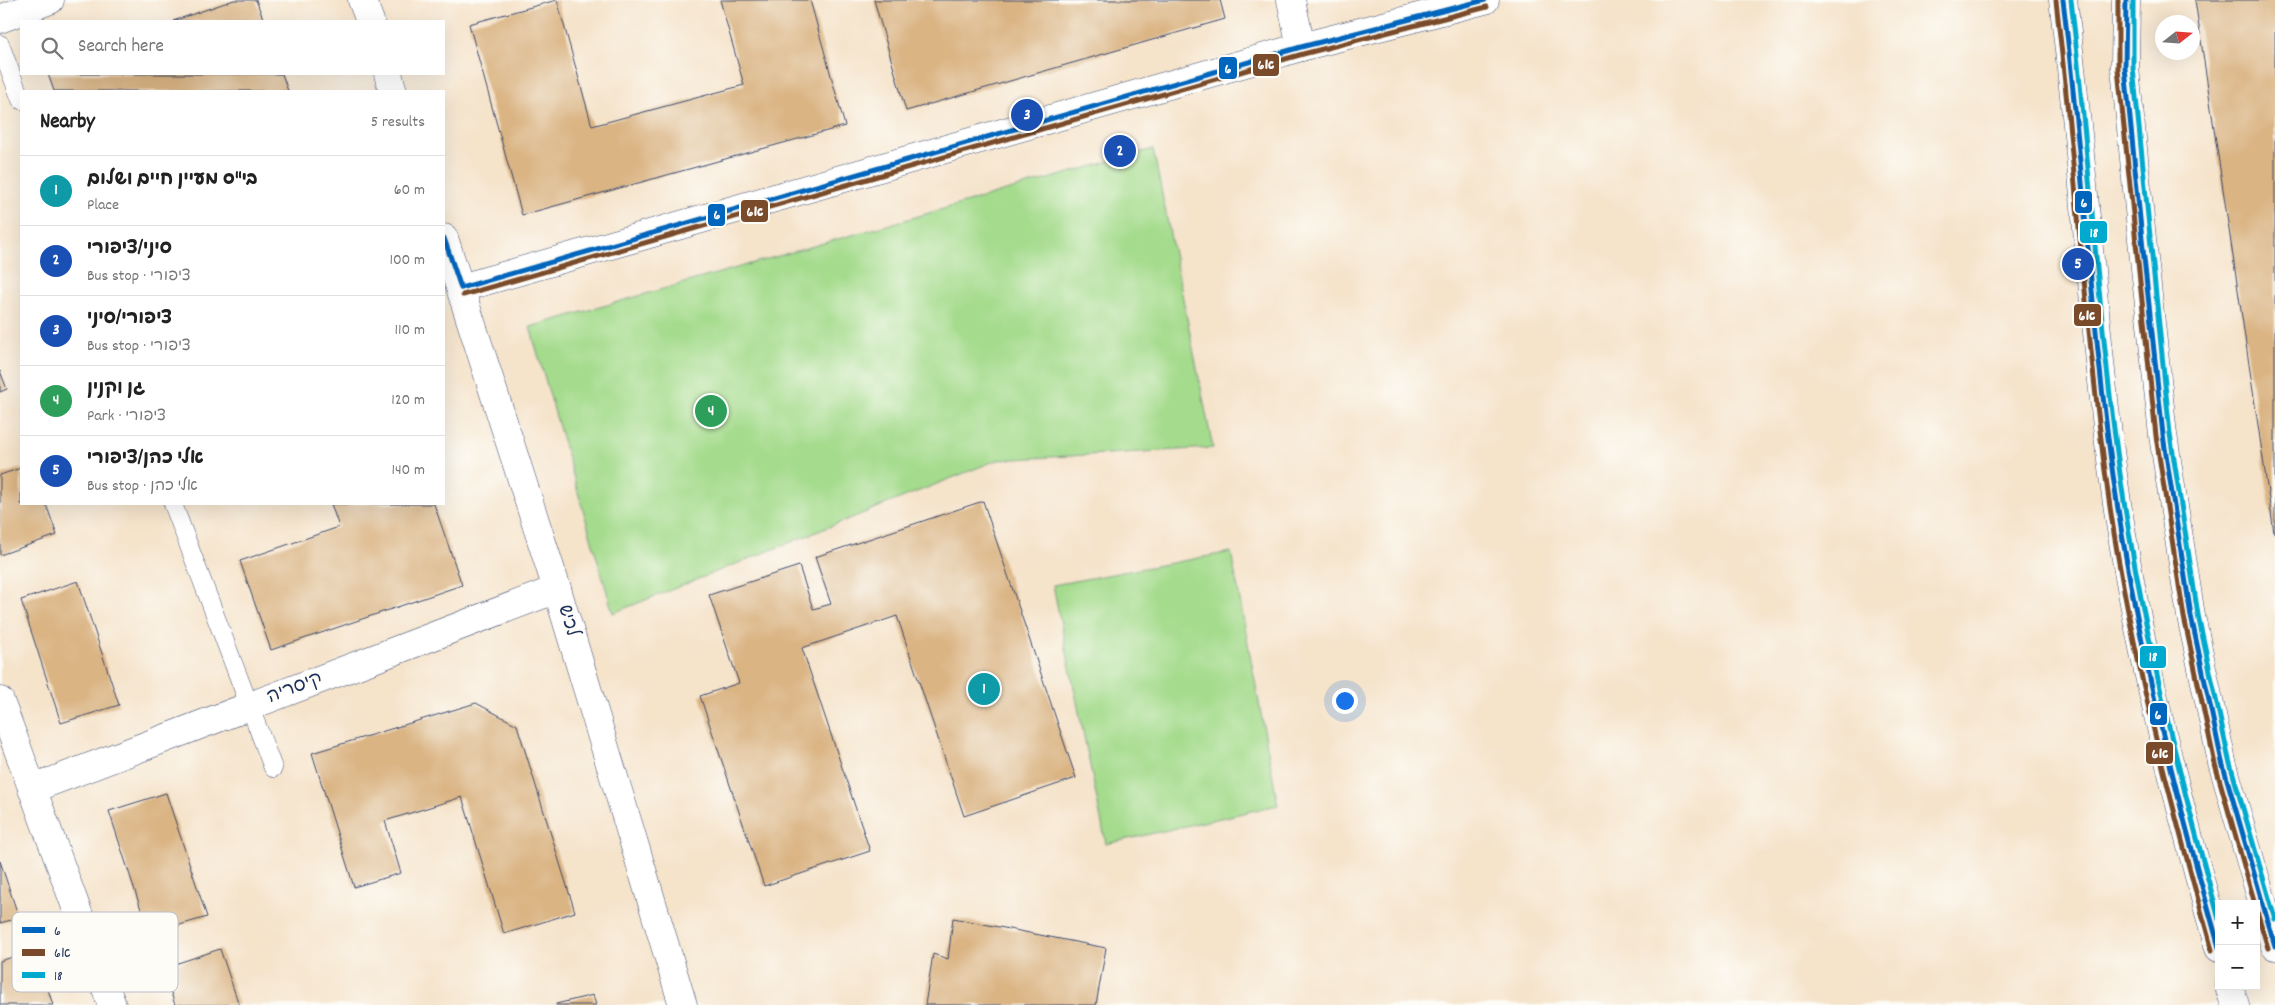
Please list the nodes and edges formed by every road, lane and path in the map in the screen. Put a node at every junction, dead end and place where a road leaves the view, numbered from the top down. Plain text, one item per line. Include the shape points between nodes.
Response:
1 (50, 0) edge
2 (362, 0) edge
3 (1292, 0) edge
4 (1485, 0) edge
5 (2063, 0) edge
6 (2126, 0) edge
7 (0, 19) edge
8 (370, 20) edge
9 (0, 44) edge
10 (1301, 47) junction
11 (388, 75) edge
12 (394, 90) edge
13 (20, 97) edge
14 (445, 241) edge
15 (461, 288) junction
16 (172, 505) edge
17 (557, 589) junction
18 (0, 702) edge
19 (249, 707) junction
20 (273, 768) dead end
21 (32, 788) junction
22 (78, 912) edge
23 (2218, 945) edge
24 (2275, 946) edge
25 (2230, 990) edge
26 (107, 992) edge
27 (112, 1005) edge
28 (683, 1005) edge
29 (2235, 1005) edge

1 - 7 street
2 - 8 street
3 - 10 street
4 - 10 street
5 - 23 street via 2075,89 2109,444 2129,578 2161,731
6 - 24 street via 2125,68 2143,249 2163,435 2191,616 2222,762
9 - 13 lane
10 - 15 street
11 - 12 street
14 - 15 street, לכיש
15 - 17 street, לכיש
16 - 19 lane
17 - 19 street, קיסריה
17 - 28 street, לכיש
18 - 21 street
19 - 20 lane
19 - 21 street, קיסריה
21 - 22 street
25 - 29 street
26 - 27 street

